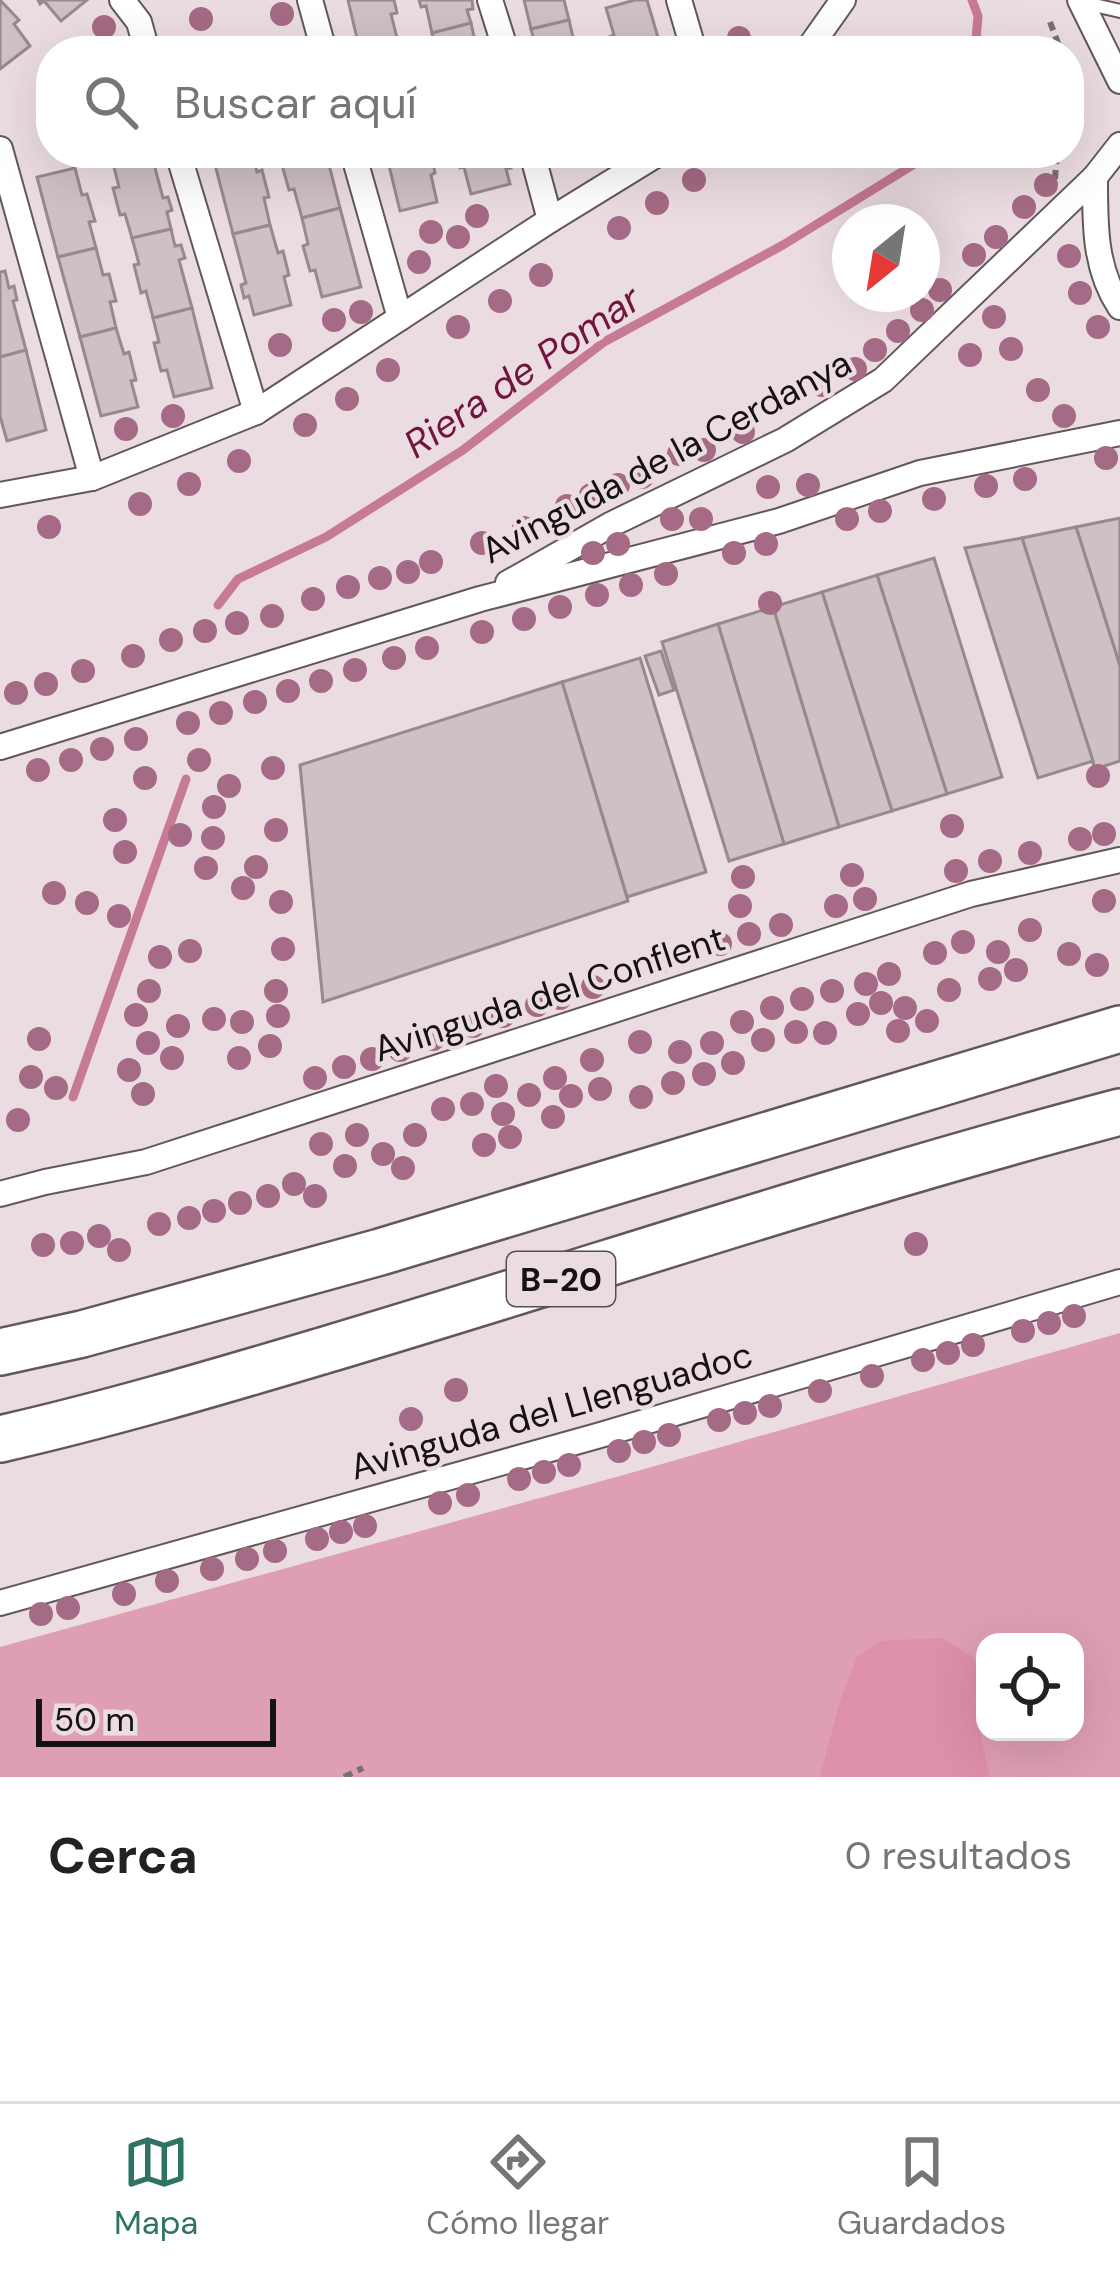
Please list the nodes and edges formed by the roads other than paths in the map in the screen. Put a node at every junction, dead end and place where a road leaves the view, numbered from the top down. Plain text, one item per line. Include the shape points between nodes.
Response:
1 (122, 0) edge
2 (310, 0) edge
3 (490, 0) edge
4 (679, 0) edge
5 (843, 0) edge
6 (1080, 1) edge
7 (1120, 11) edge
8 (143, 36) edge
9 (320, 36) edge
10 (501, 36) edge
11 (690, 36) edge
12 (818, 36) edge
13 (1120, 81) edge
14 (1120, 145) edge
15 (0, 149) edge
16 (183, 168) edge
17 (357, 168) edge
18 (536, 168) edge
19 (635, 168) edge
20 (1095, 177) junction
21 (550, 220) junction
22 (1120, 307) edge
23 (400, 318) junction
24 (256, 412) junction
25 (1120, 433) edge
26 (92, 478) junction
27 (0, 495) edge
28 (480, 598) junction
29 (0, 747) edge
30 (1120, 860) edge
31 (1120, 1029) edge
32 (1120, 1112) edge
33 (0, 1194) edge
34 (1120, 1282) edge
35 (0, 1352) edge
36 (0, 1439) edge
37 (0, 1603) edge

1 - 8 street
2 - 9 street
3 - 10 street
4 - 11 street
5 - 12 street
6 - 7 lane
6 - 13 street
14 - 20 street, Avinguda de la Cerdanya
15 - 26 street
16 - 24 street
17 - 23 street
18 - 21 street
19 - 21 street
20 - 22 street via 1095,238
20 - 28 street, Avinguda de la Cerdanya via 883,380 785,440
21 - 23 street
23 - 24 street
24 - 26 street
25 - 28 street, Avinguda de la Cerdanya via 920,473 779,521
26 - 27 street
28 - 29 street, Avinguda de la Cerdanya
30 - 33 street, Avinguda del Conflent via 970,893 146,1162
31 - 35 highway, B-20 via 380,1252
32 - 36 highway, B-20
34 - 37 street, Avinguda del Llenguadoc

